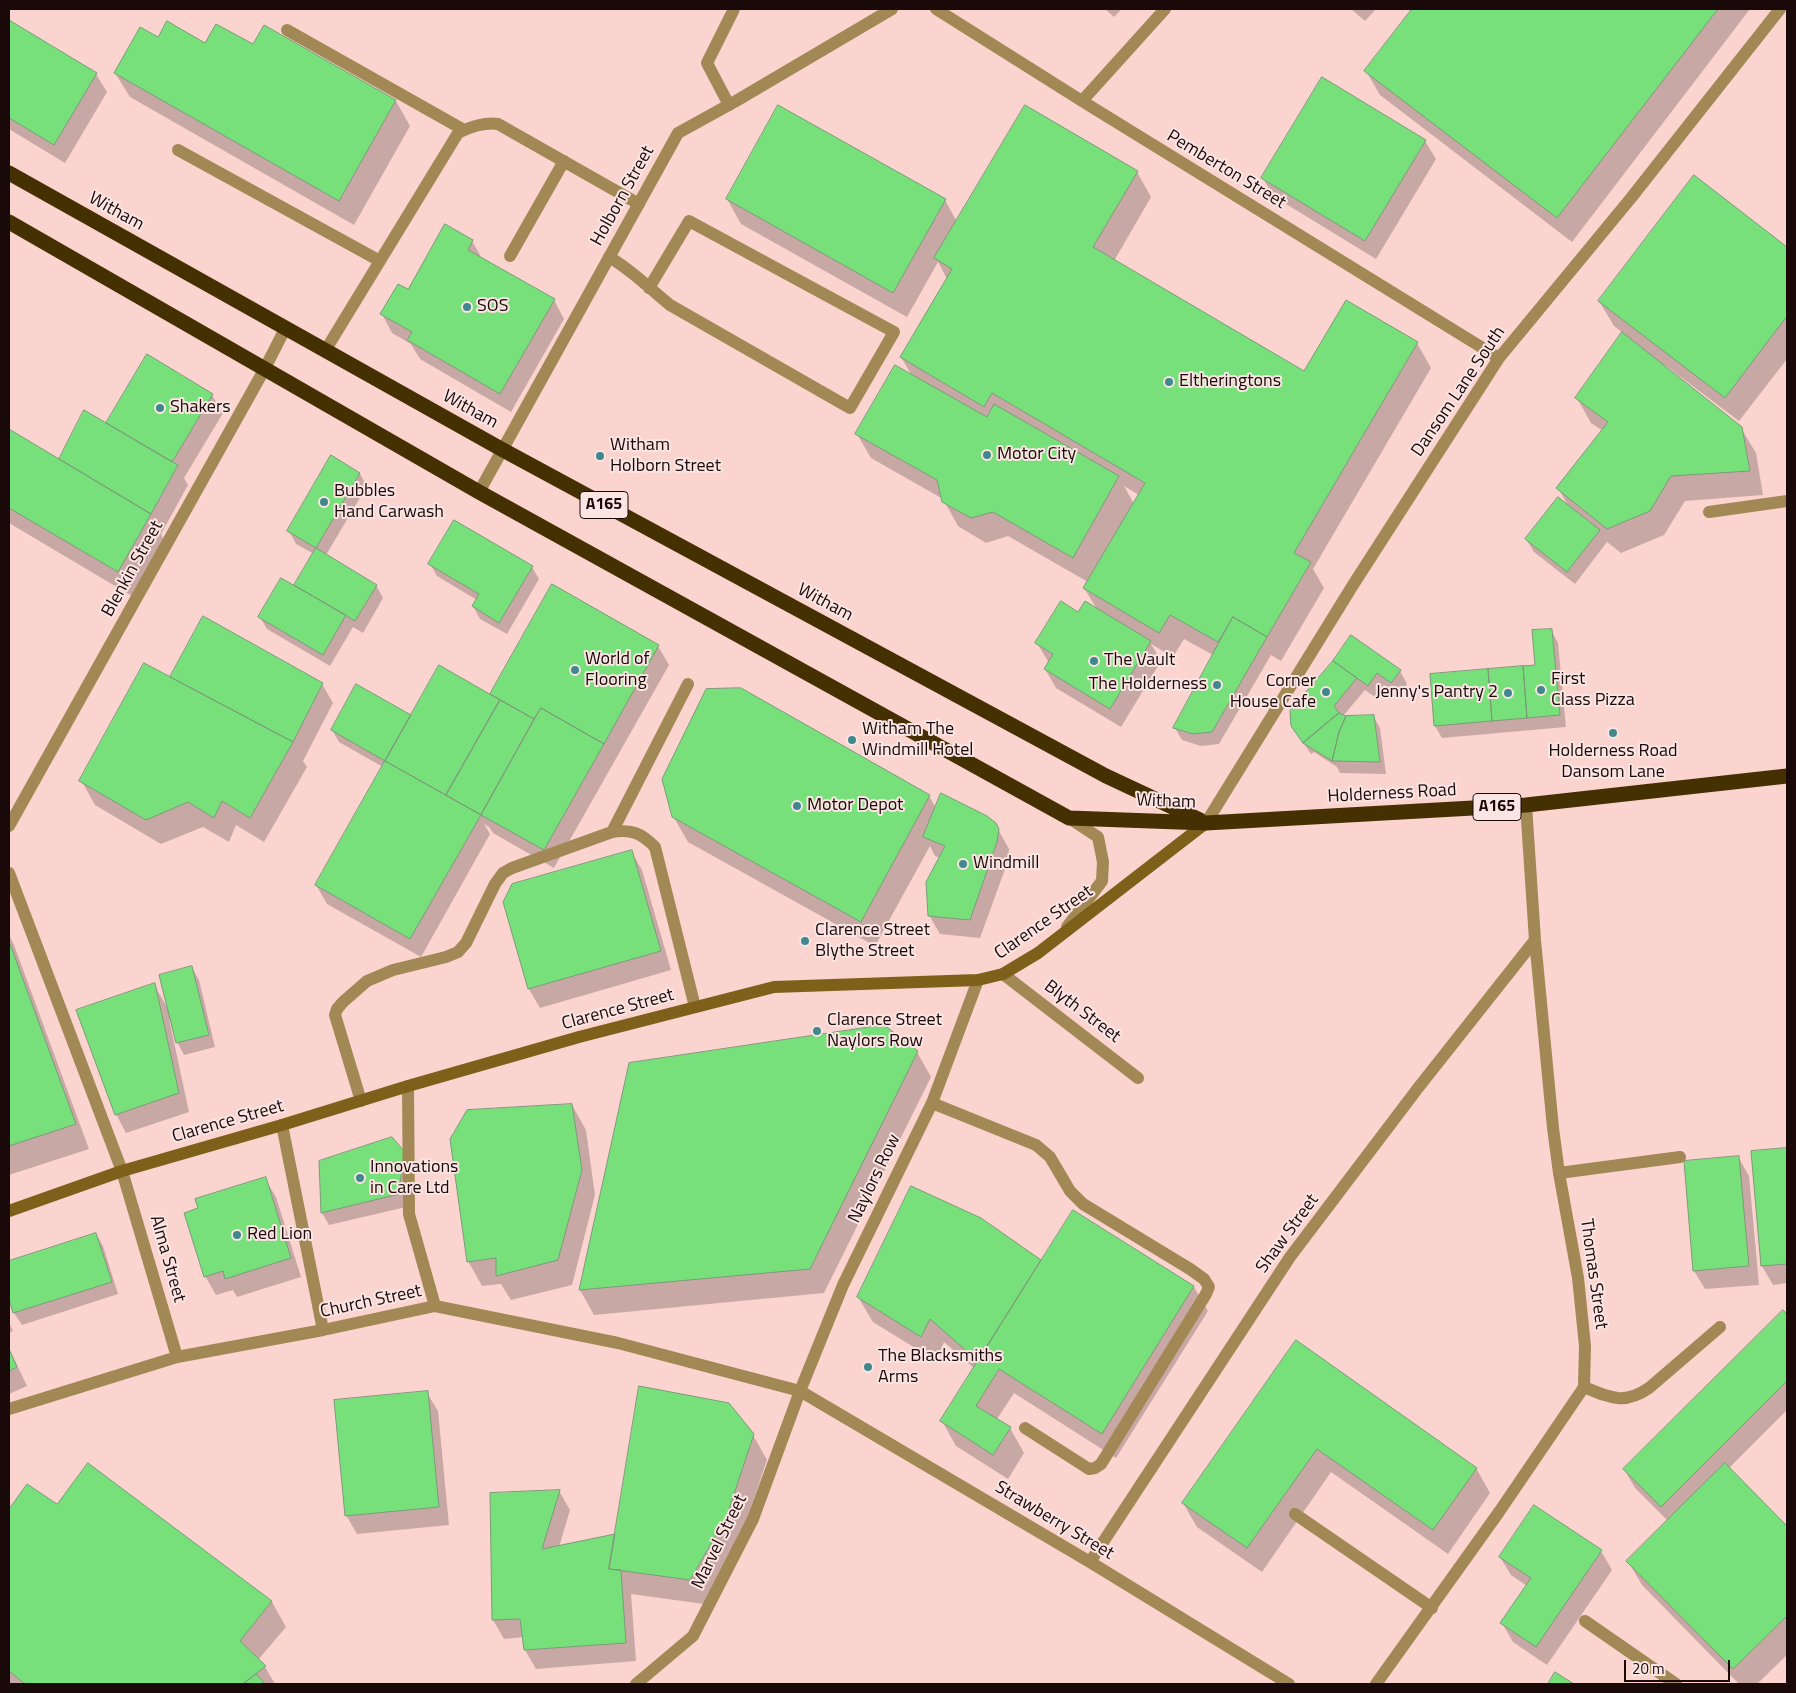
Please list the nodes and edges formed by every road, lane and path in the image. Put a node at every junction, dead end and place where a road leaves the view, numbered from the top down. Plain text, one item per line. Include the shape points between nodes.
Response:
1 (734, 9) edge
2 (892, 9) edge
3 (936, 9) edge
4 (1165, 9) edge
5 (1780, 9) edge
6 (287, 30) dead end
7 (1082, 101) junction
8 (729, 105) junction
9 (464, 130) junction
10 (178, 150) dead end
11 (564, 161) junction
12 (9, 173) edge
13 (639, 204) junction
14 (9, 222) edge
15 (510, 256) dead end
16 (609, 257) junction
17 (380, 261) junction
18 (649, 288) junction
19 (285, 329) junction
20 (324, 351) junction
21 (1500, 358) junction
22 (264, 370) junction
23 (502, 450) junction
24 (479, 492) junction
25 (1787, 501) edge
26 (1709, 512) dead end
27 (688, 684) dead end
28 (1787, 776) edge
29 (1526, 805) junction
30 (1069, 818) junction
31 (1206, 822) junction
32 (9, 826) edge
33 (612, 832) junction
34 (9, 873) edge
35 (1062, 935) junction
36 (1535, 940) junction
37 (1003, 974) junction
38 (978, 980) junction
39 (695, 1007) junction
40 (1138, 1078) dead end
41 (408, 1086) junction
42 (361, 1101) junction
43 (932, 1102) junction
44 (282, 1125) junction
45 (1680, 1157) dead end
46 (122, 1171) junction
47 (1559, 1173) junction
48 (9, 1211) edge
49 (435, 1306) junction
50 (1720, 1328) dead end
51 (323, 1330) junction
52 (177, 1357) junction
53 (1584, 1387) junction
54 (800, 1391) junction
55 (9, 1409) edge
56 (1024, 1428) dead end
57 (1295, 1514) dead end
58 (1090, 1562) junction
59 (1432, 1608) junction
60 (1585, 1621) dead end
61 (636, 1684) edge
62 (1288, 1684) edge
63 (1376, 1684) edge
64 (1676, 1684) edge

1 - 8 street via 707,63
2 - 8 street, Holborn Street
3 - 7 street, Pemberton Street
4 - 7 street
5 - 21 street, Dansom Lane South
6 - 9 street
7 - 21 street, Pemberton Street
8 - 13 street, Holborn Street via 678,133
9 - 11 street via 498,124
9 - 17 street via 458,133
10 - 17 street
11 - 13 street
11 - 15 street
12 - 19 highway, Witham / A165
13 - 16 street, Holborn Street
14 - 22 highway, Witham / A165
16 - 18 street via 626,267
16 - 23 street, Holborn Street
17 - 20 street
18 - 18 street via 670,305 850,408 894,332 689,221
19 - 20 highway, Witham / A165
19 - 22 street, Blenkin Street
20 - 23 highway, Witham / A165
21 - 31 street, Dansom Lane South via 1353,585
22 - 24 highway, Witham / A165
22 - 32 street, Blenkin Street
23 - 24 street, Holborn Street
23 - 31 highway, Witham / A165 via 1097,771
24 - 30 highway, Witham / A165
25 - 26 street
27 - 33 street
28 - 29 highway, Holderness Road / A165
29 - 31 highway, Holderness Road / A165
29 - 36 street, Thomas Street
30 - 31 highway, Witham / A165
30 - 35 street via 1098,837 1103,862 1102,881
31 - 35 street, Clarence Street
33 - 39 street via 637,833 654,847
33 - 42 street via 503,873 458,952 393,970 367,981 343,1002 335,1015
34 - 46 street, Alma Street
35 - 37 street, Clarence Street
36 - 47 street, Thomas Street
36 - 58 street, Shaw Street via 1290,1258
37 - 38 street, Clarence Street
37 - 40 street, Blyth Street
38 - 39 street, Clarence Street via 774,987
38 - 43 street, Naylors Row
39 - 41 street, Clarence Street
41 - 42 street, Clarence Street
41 - 49 street via 409,1214
42 - 44 street, Clarence Street
43 - 54 street, Naylors Row via 843,1285
43 - 56 street via 1036,1145 1050,1157 1070,1191 1083,1204 1190,1269 1209,1287 1101,1464 1089,1469
44 - 46 street, Clarence Street
44 - 51 street
45 - 47 street
46 - 48 street, Clarence Street
46 - 52 street, Alma Street
47 - 53 street, Thomas Street via 1578,1278 1585,1346
49 - 51 street, Church Street
49 - 54 street, Church Street via 618,1343
50 - 53 street via 1637,1396 1622,1400
51 - 52 street, Church Street
52 - 55 street, Church Street
53 - 59 street
54 - 58 street, Strawberry Street
54 - 61 street, Marvel Street via 753,1519 694,1636
57 - 59 street
58 - 62 street, Strawberry Street
59 - 63 street
60 - 64 street

